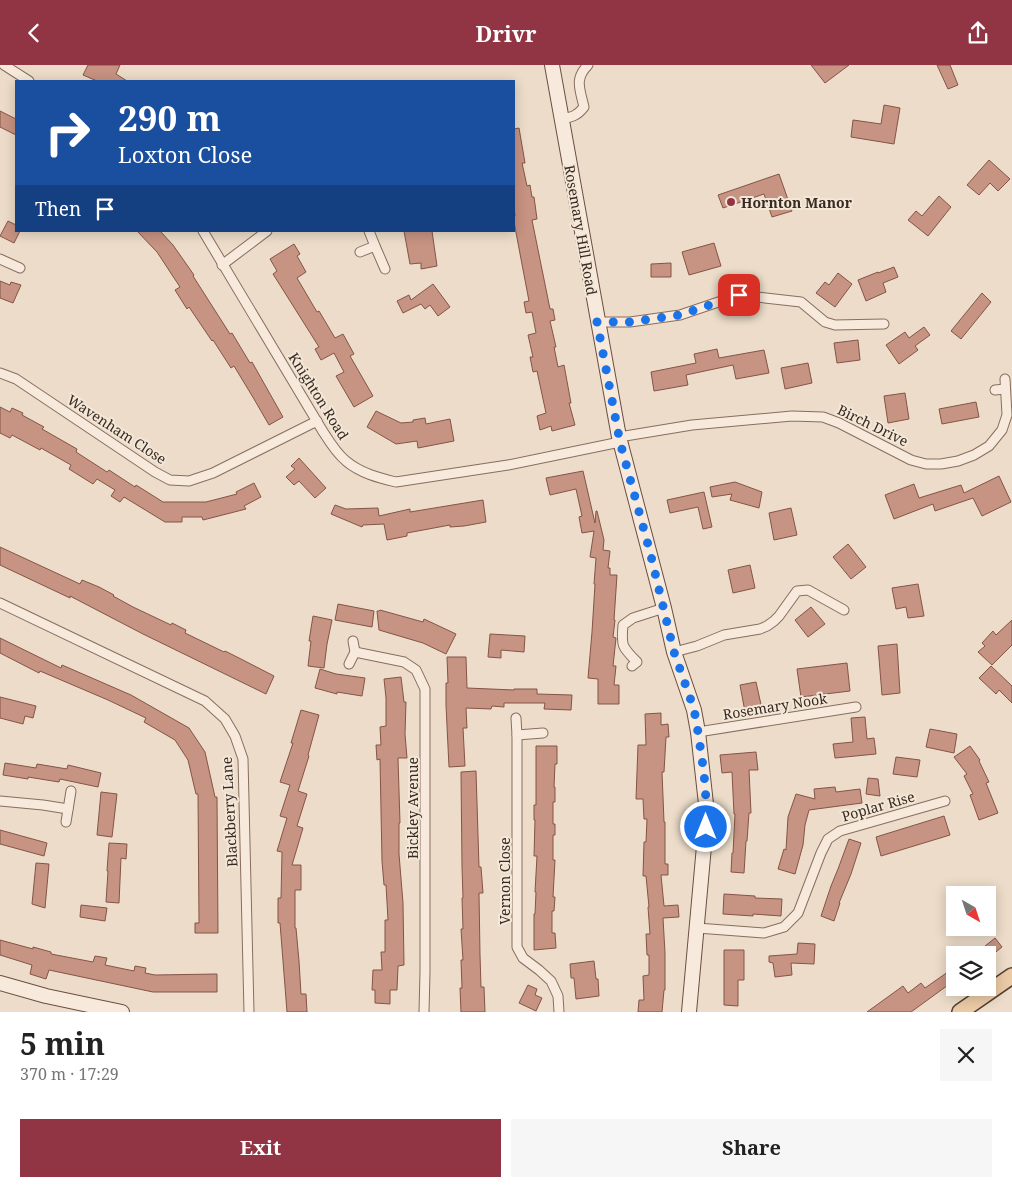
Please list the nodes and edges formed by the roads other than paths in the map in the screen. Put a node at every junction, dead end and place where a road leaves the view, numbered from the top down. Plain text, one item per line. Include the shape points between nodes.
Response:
1 (4, 65) edge
2 (552, 65) edge
3 (588, 65) edge
4 (27, 80) edge
5 (561, 119) junction
6 (203, 232) edge
7 (266, 232) edge
8 (369, 232) edge
9 (375, 246) junction
10 (360, 252) dead end
11 (0, 259) edge
12 (222, 265) junction
13 (20, 269) dead end
14 (385, 269) dead end
15 (597, 322) junction
16 (884, 324) dead end
17 (0, 373) edge
18 (16, 379) junction
19 (1005, 379) dead end
20 (0, 380) edge
21 (1005, 389) junction
22 (995, 390) dead end
23 (317, 421) junction
24 (620, 440) junction
25 (0, 603) edge
26 (664, 609) junction
27 (844, 610) dead end
28 (353, 641) dead end
29 (356, 652) junction
30 (674, 652) junction
31 (349, 664) dead end
32 (632, 666) dead end
33 (856, 707) dead end
34 (516, 718) dead end
35 (698, 732) junction
36 (543, 733) dead end
37 (517, 735) junction
38 (71, 791) dead end
39 (0, 801) edge
40 (945, 801) dead end
41 (68, 809) junction
42 (66, 822) dead end
43 (697, 928) junction
44 (1012, 976) edge
45 (0, 983) edge
46 (122, 1012) edge
47 (249, 1012) edge
48 (424, 1012) edge
49 (559, 1012) edge
50 (689, 1012) edge
51 (960, 1012) edge

1 - 4 street
2 - 5 main road, Rosemary Hill Road
3 - 5 street via 581,72 579,81 584,107 579,114
5 - 15 main road, Rosemary Hill Road
6 - 12 street, Knighton Road
7 - 12 street
8 - 9 street
9 - 10 street
9 - 14 street
11 - 13 street
12 - 23 street, Knighton Road
15 - 16 street via 630,322 680,315 739,295 801,302 824,322 835,325
15 - 24 main road, Rosemary Hill Road
17 - 18 street, Wavenham Close
18 - 20 street
18 - 23 street, Wavenham Close via 170,480 189,481 213,473
19 - 21 street, Birch Drive
21 - 22 street
21 - 24 street, Birch Drive via 1007,415 1002,430 988,446 974,455 941,464 911,460 823,417 792,416 692,425
23 - 24 street, Knighton Road via 346,461 362,471 396,482 508,465
24 - 26 main road, Rosemary Hill Road
25 - 47 street, Blackberry Lane via 205,701 225,719 243,759
26 - 30 main road, Rosemary Hill Road
26 - 32 street via 633,618 623,625 621,641 626,652 637,662
27 - 30 street via 808,590 797,591 780,616 767,626 724,635
28 - 29 street
29 - 31 street
29 - 48 street, Bickley Avenue via 404,662 416,670 425,689
30 - 35 main road, Rosemary Hill Road via 694,709
33 - 35 street, Rosemary Nook
34 - 37 street, Vernon Close
35 - 43 main road, Rosemary Hill Road via 707,813
36 - 37 street
37 - 49 street, Vernon Close via 518,947 523,958 551,981 558,996
38 - 41 street
39 - 41 street
40 - 43 street, Poplar Rise via 840,831 828,839 798,913 784,927 764,933
41 - 42 street
43 - 50 main road, Rosemary Hill Road
44 - 51 main road
45 - 46 main road

